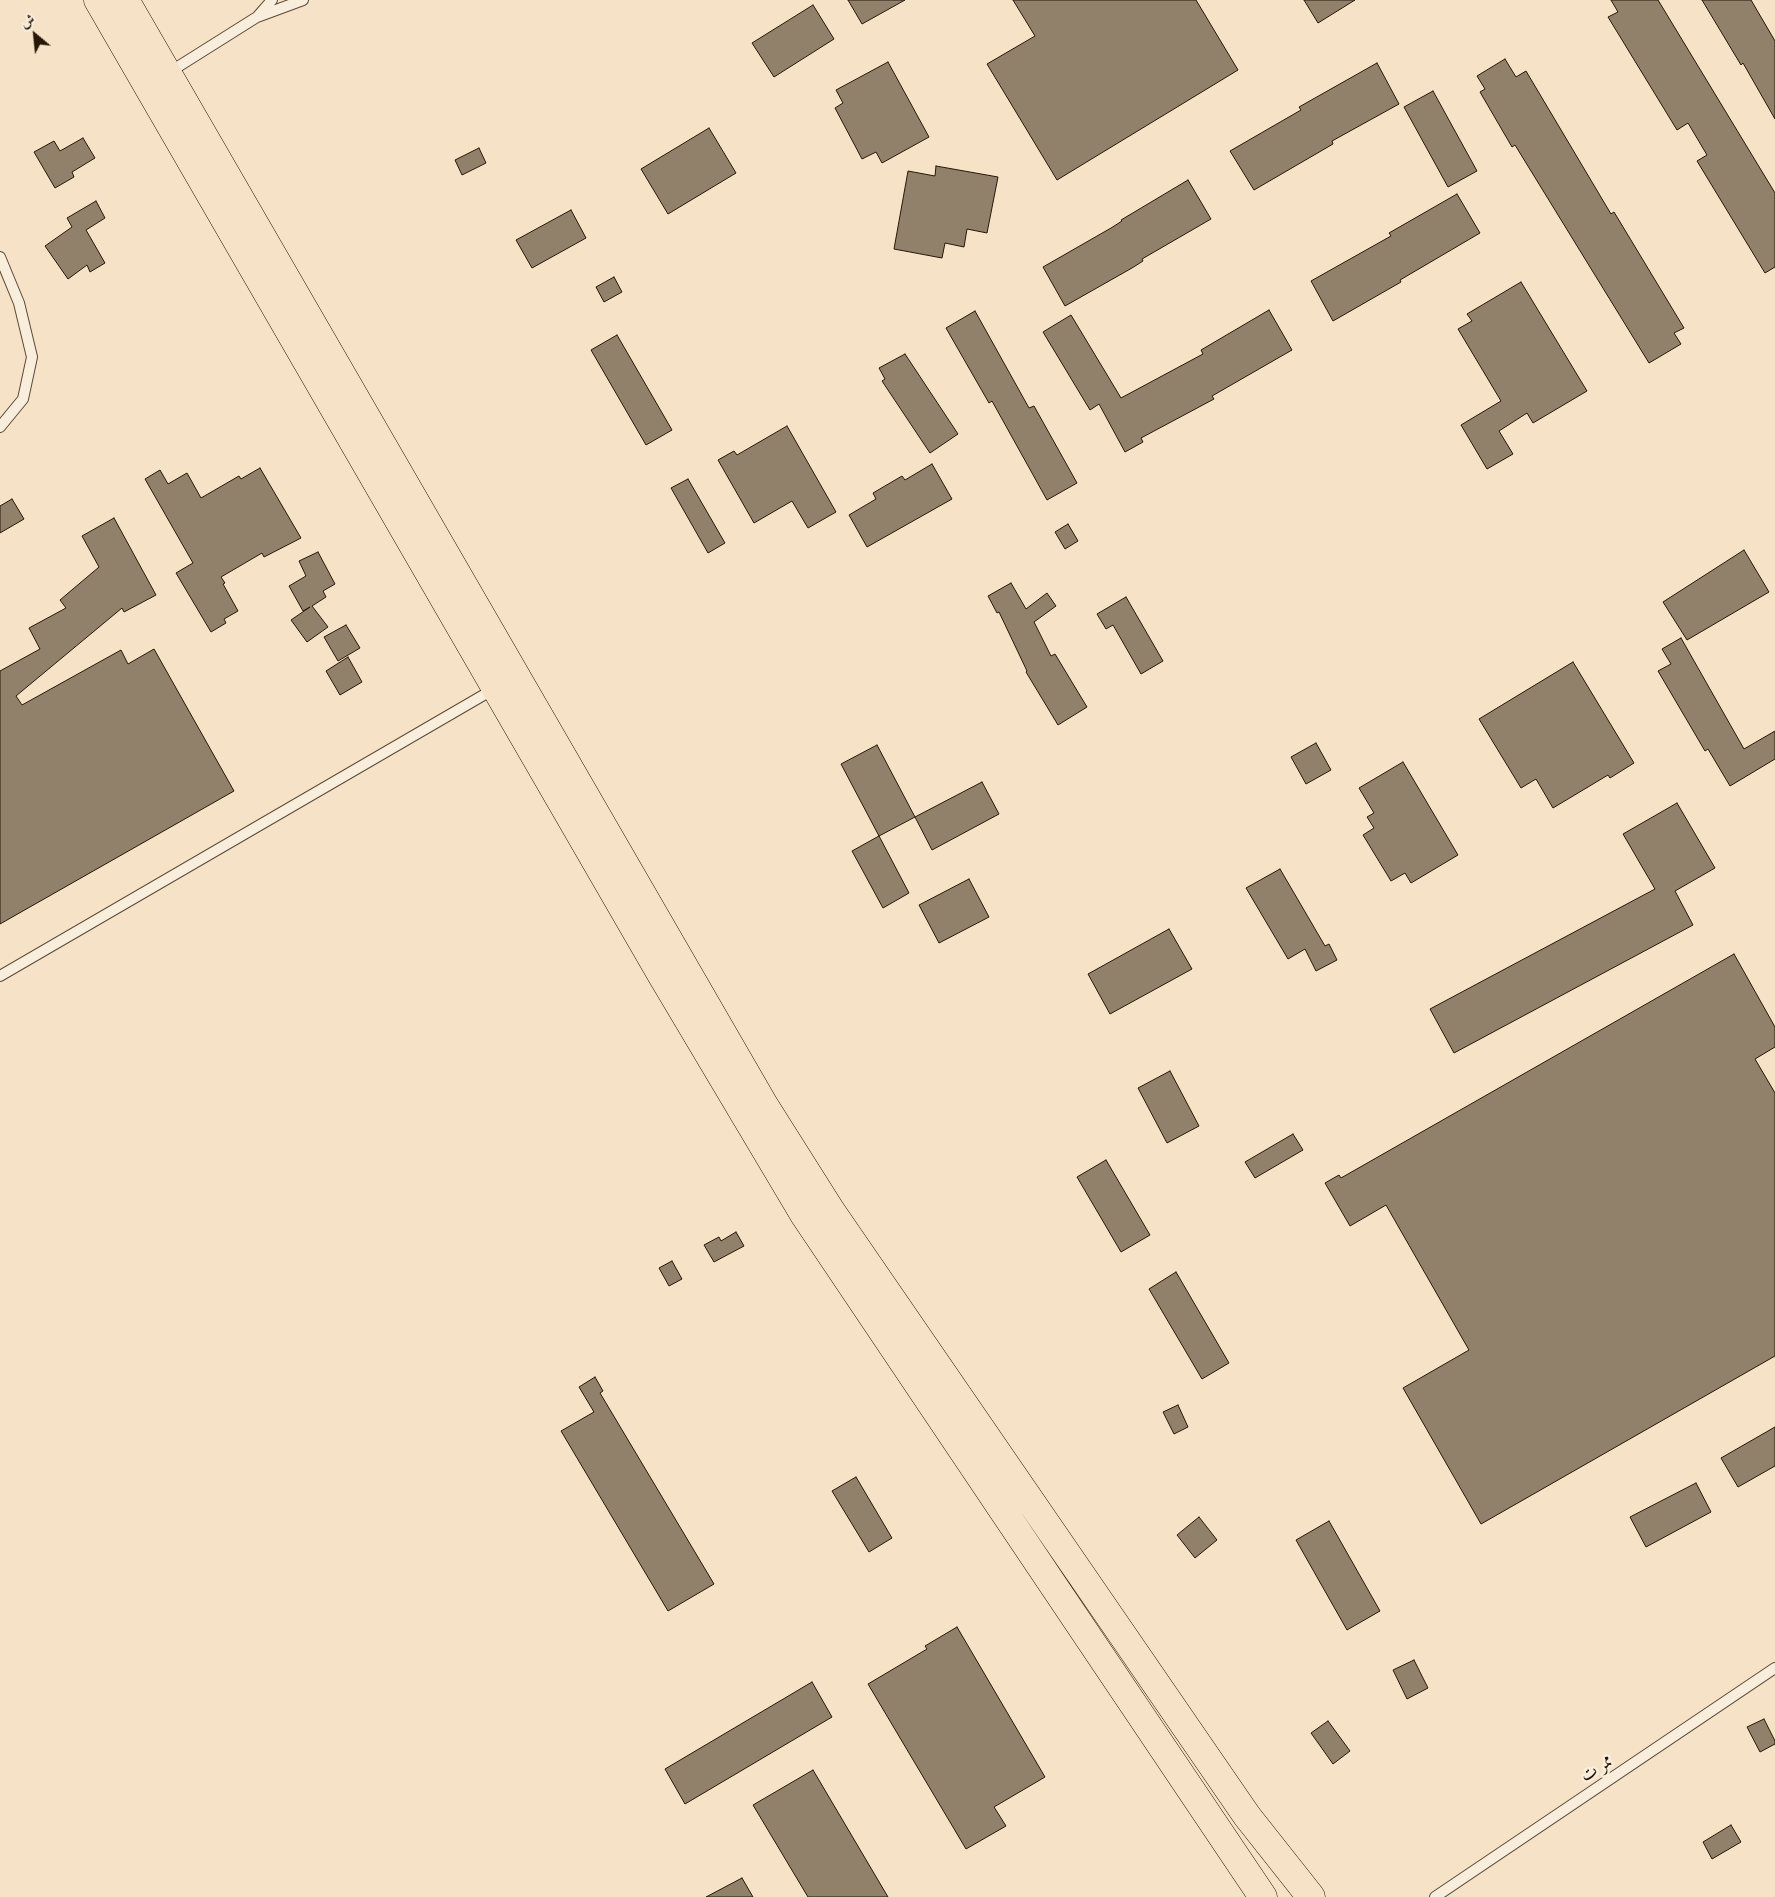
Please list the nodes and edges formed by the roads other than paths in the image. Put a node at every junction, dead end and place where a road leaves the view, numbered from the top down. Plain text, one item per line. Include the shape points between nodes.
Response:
1 (98, 0) edge
2 (125, 0) edge
3 (272, 0) edge
4 (303, 0) edge
5 (257, 17) junction
6 (168, 73) junction
7 (0, 257) edge
8 (0, 427) edge
9 (506, 682) junction
10 (0, 976) edge
11 (1775, 1668) edge
12 (1263, 1897) edge
13 (1311, 1897) edge
14 (1436, 1897) edge

1 - 9 highway
2 - 6 highway
3 - 5 lane
4 - 5 lane
5 - 6 lane
6 - 9 highway
7 - 8 lane via 19,303 32,357 23,399
9 - 10 lane
9 - 12 highway via 661,974 804,1216
9 - 13 highway via 831,1211 1247,1816
11 - 14 lane, ممر ت

